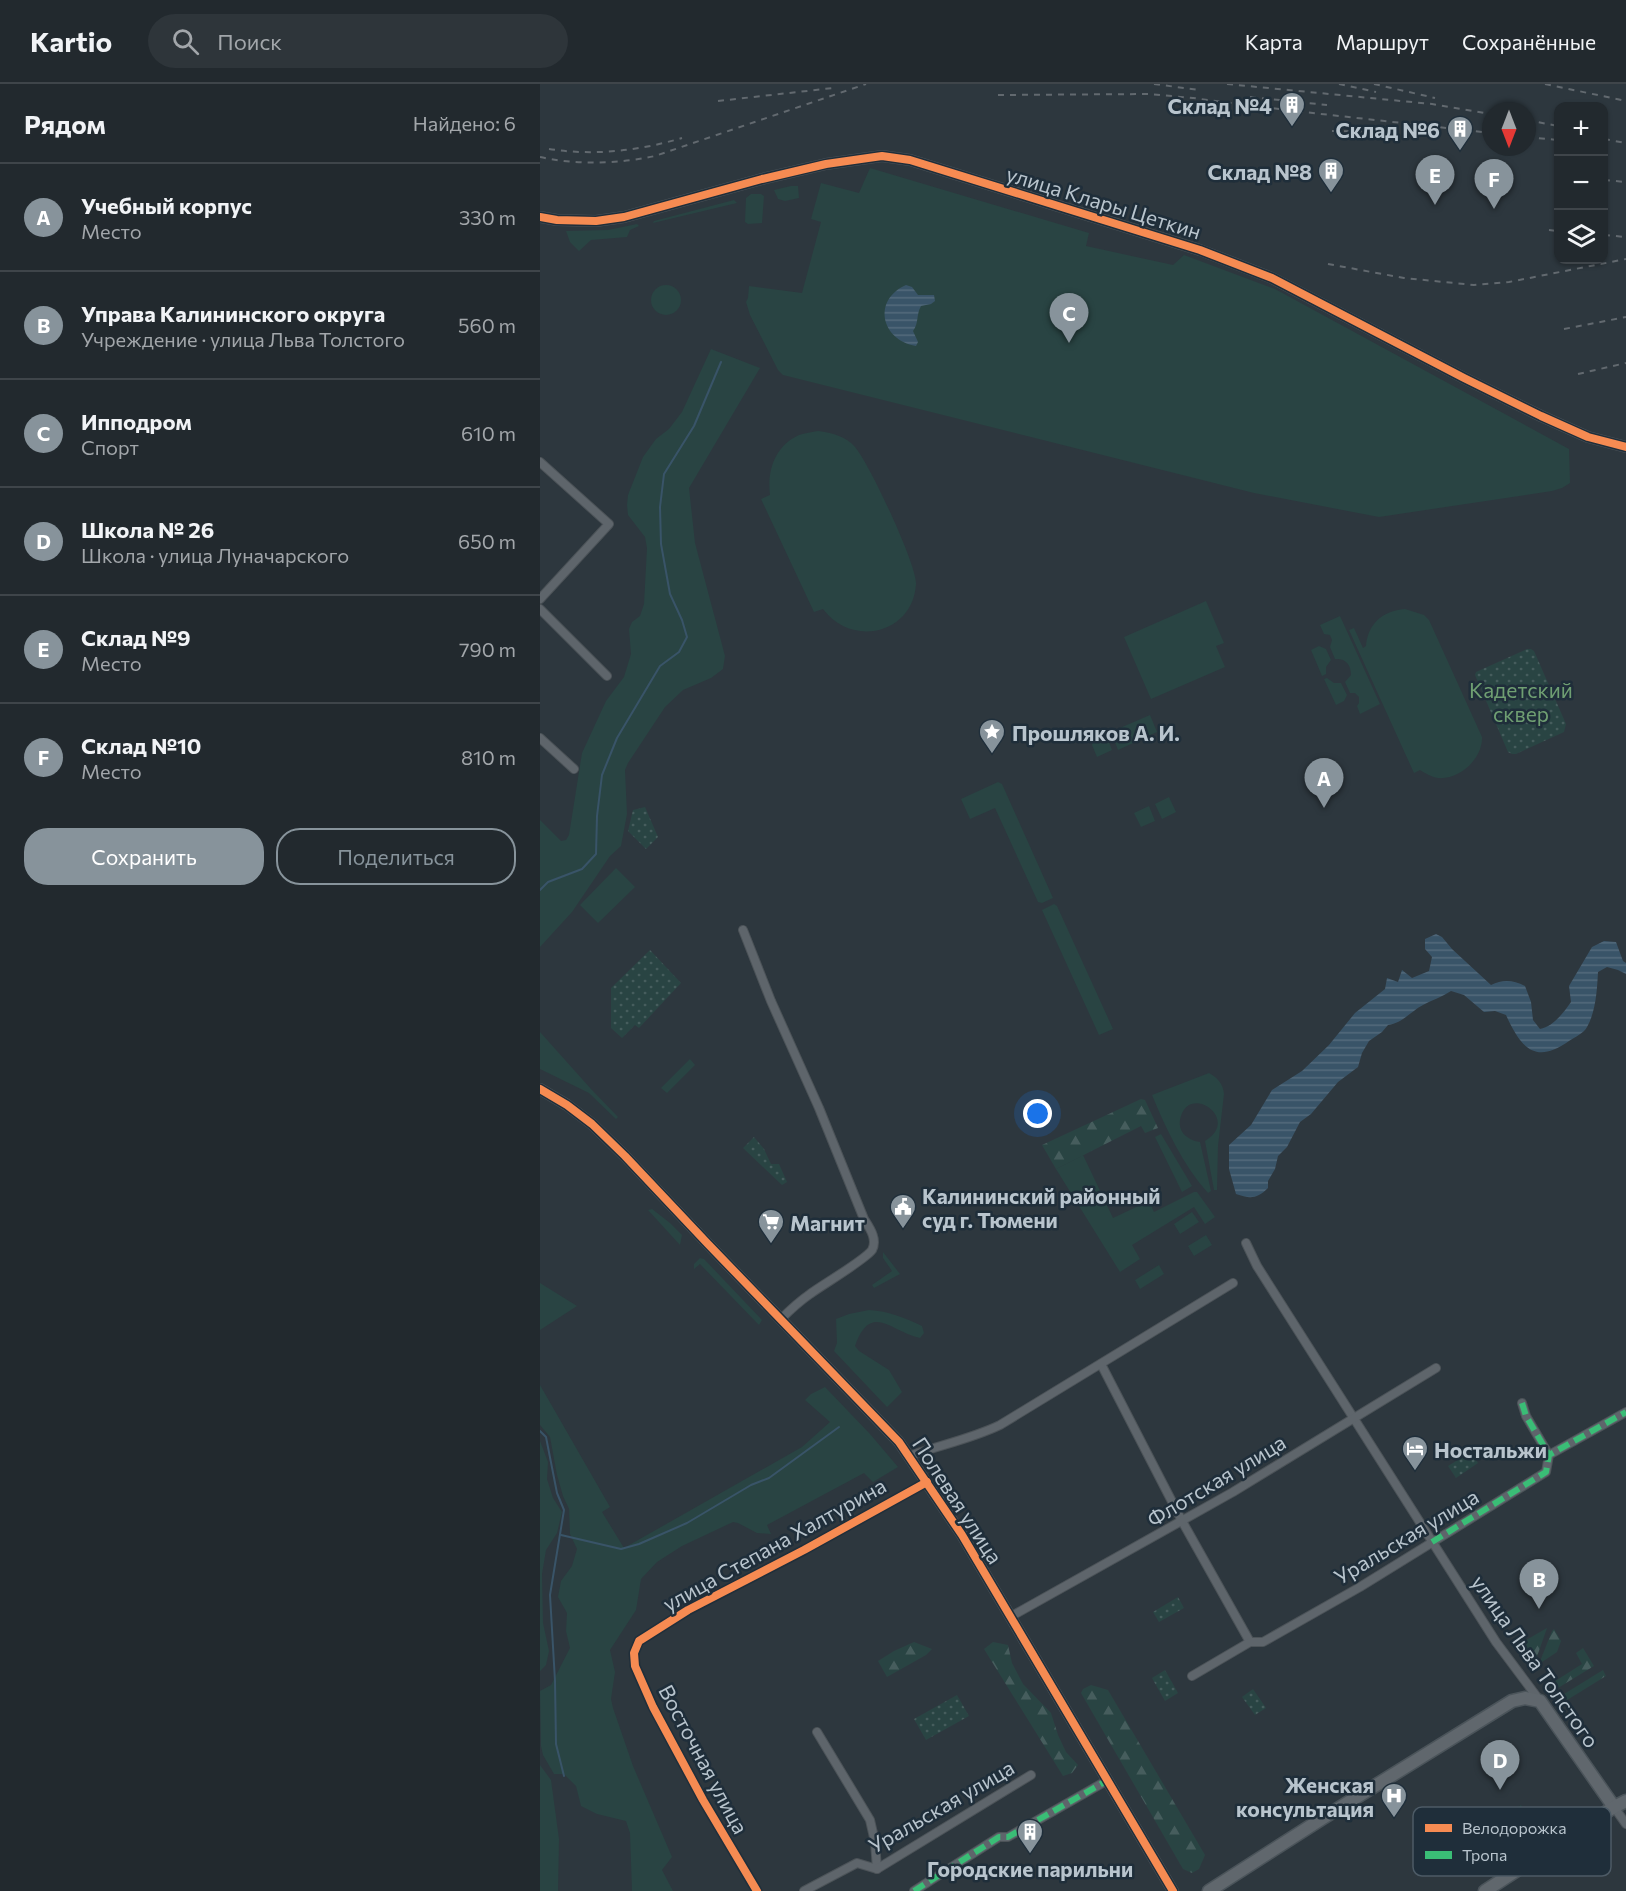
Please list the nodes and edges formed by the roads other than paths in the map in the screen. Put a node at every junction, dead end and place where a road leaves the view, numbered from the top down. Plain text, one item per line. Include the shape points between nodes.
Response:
1 (540, 217) edge
2 (1626, 447) edge
3 (540, 462) edge
4 (540, 599) edge
5 (540, 609) edge
6 (607, 676) dead end
7 (540, 738) edge
8 (574, 769) dead end
9 (743, 930) dead end
10 (540, 1089) edge
11 (1246, 1243) dead end
12 (1233, 1283) dead end
13 (781, 1319) junction
14 (1101, 1365) junction
15 (1436, 1368) dead end
16 (1522, 1403) dead end
17 (1626, 1412) edge
18 (1353, 1418) junction
19 (1550, 1455) junction
20 (909, 1456) junction
21 (927, 1482) junction
22 (1182, 1521) junction
23 (1432, 1542) junction
24 (1010, 1617) junction
25 (639, 1641) joint
26 (1250, 1642) junction
27 (1192, 1676) dead end
28 (1540, 1701) junction
29 (817, 1732) dead end
30 (1031, 1775) dead end
31 (1107, 1780) junction
32 (1626, 1801) edge
33 (1614, 1807) junction
34 (1611, 1809) edge
35 (1626, 1824) edge
36 (877, 1869) junction
37 (1508, 1876) edge
38 (757, 1891) edge
39 (804, 1891) edge
40 (914, 1891) edge
41 (1173, 1891) edge
42 (1209, 1891) edge
43 (1485, 1891) edge

1 - 2 street, улица Клары Цеткин via 596,221 624,217 826,164 882,156 910,160 1200,250 1272,278 1541,416 1588,437
3 - 4 street via 609,524
5 - 6 street
7 - 8 street
9 - 13 street via 874,1241 872,1250
10 - 13 street, Полевая улица via 592,1124
11 - 18 street, улица Льва Толстого
12 - 14 street
13 - 20 street, Полевая улица
14 - 20 street via 980,1435
14 - 22 street
15 - 18 street, Флотская улица
16 - 19 street
17 - 19 street, Уральская улица
18 - 22 street, Флотская улица
18 - 23 street, улица Льва Толстого
19 - 23 street, Уральская улица via 1546,1472
20 - 21 street, Полевая улица
21 - 24 street, Полевая улица
21 - 25 street, улица Степана Халтурина via 688,1610
22 - 24 street, Флотская улица
22 - 26 street
23 - 26 street, Уральская улица via 1263,1642
23 - 28 street, улица Льва Толстого via 1496,1642
24 - 31 street, Полевая улица
25 - 38 street, Восточная улица via 634,1653 635,1666 653,1707
26 - 27 street, Уральская улица
28 - 33 main road, улица Льва Толстого
28 - 42 main road via 1512,1701
29 - 36 street via 870,1820
30 - 36 street, Уральская улица
31 - 40 street via 1008,1837 999,1837
31 - 41 street, Полевая улица
32 - 33 main road
33 - 34 main road
33 - 35 street, улица Льва Толстого
36 - 39 street, Уральская улица via 857,1863
37 - 43 main road

